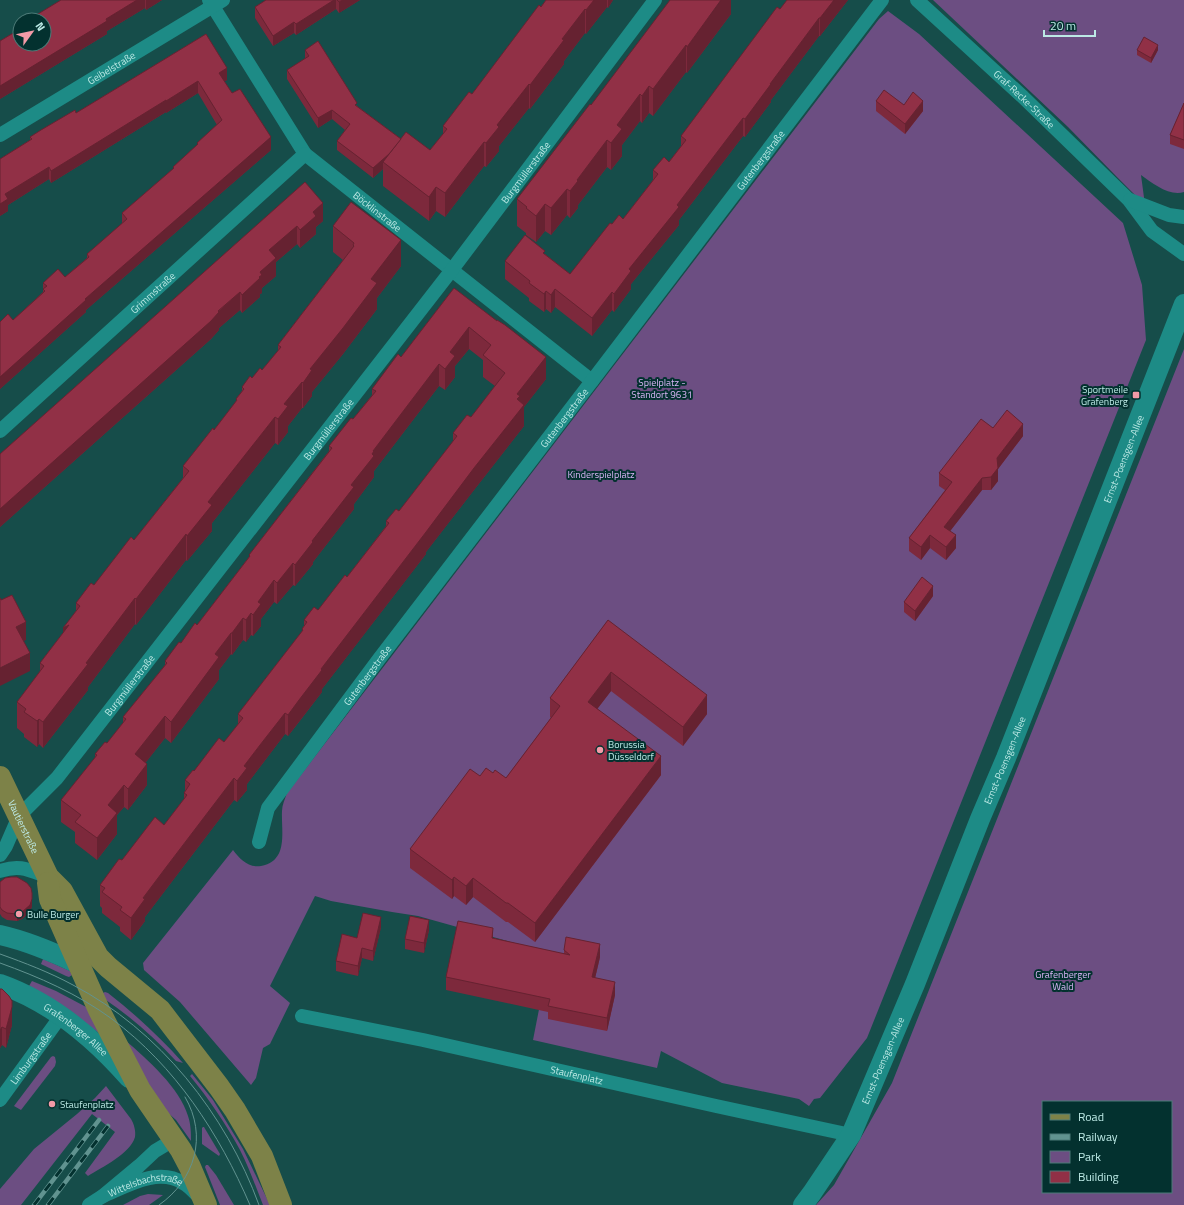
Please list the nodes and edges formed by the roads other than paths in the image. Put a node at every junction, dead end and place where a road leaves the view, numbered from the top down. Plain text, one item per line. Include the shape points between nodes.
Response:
1 (655, 0) edge
2 (882, 0) edge
3 (917, 0) edge
4 (215, 2) edge
5 (0, 135) edge
6 (305, 154) junction
7 (1129, 200) junction
8 (1184, 217) edge
9 (1184, 254) edge
10 (451, 271) junction
11 (1184, 304) edge
12 (592, 381) junction
13 (0, 431) edge
14 (0, 777) edge
15 (19, 816) junction
16 (259, 842) dead end
17 (0, 855) edge
18 (0, 871) edge
19 (48, 877) junction
20 (0, 935) edge
21 (78, 964) junction
22 (0, 984) edge
23 (61, 1016) junction
24 (302, 1016) dead end
25 (188, 1048) junction
26 (140, 1090) junction
27 (0, 1100) edge
28 (851, 1136) junction
29 (174, 1139) junction
30 (103, 1196) junction
31 (206, 1204) edge
32 (89, 1205) edge
33 (281, 1205) edge
34 (803, 1205) edge

1 - 10 street, Burgmüllerstraße
2 - 12 street, Gutenbergstraße
3 - 7 street, Graf-Recke-Straße via 1040,113
4 - 5 street, Geibelstraße
4 - 6 street, Böcklinstraße
6 - 10 street, Böcklinstraße
6 - 13 street, Grimmstraße
7 - 8 street, Graf-Recke-Straße via 1169,215
7 - 9 street, Graf-Recke-Straße via 1152,231
10 - 12 street, Böcklinstraße
10 - 15 street, Burgmüllerstraße via 57,778
11 - 28 street, Ernst-Poensgen-Allee via 1006,758
12 - 16 street, Gutenbergstraße via 268,808
14 - 15 main road, Vautierstraße
15 - 17 street, Burgmüllerstraße
15 - 19 main road, Vautierstraße
18 - 19 street via 18,867
19 - 21 main road, Vautierstraße via 50,899
19 - 25 main road, Vautierstraße via 62,891 98,957 160,1010
20 - 21 street
21 - 25 main road via 120,992
21 - 26 main road via 98,1010
22 - 23 street, Grafenberger Allee via 45,1005
23 - 26 street, Grafenberger Allee via 103,1050
23 - 27 street, Limburgstraße
24 - 28 street, Staufenplatz via 423,1040
25 - 33 main road via 235,1110 262,1156
26 - 29 main road
28 - 34 street, Ernst-Poensgen-Allee
29 - 30 street, Wittelsbachstraße via 155,1151
29 - 31 main road
30 - 31 street, Wittelsbachstraße via 144,1180 162,1177 182,1182
30 - 32 street, Wittelsbachstraße

